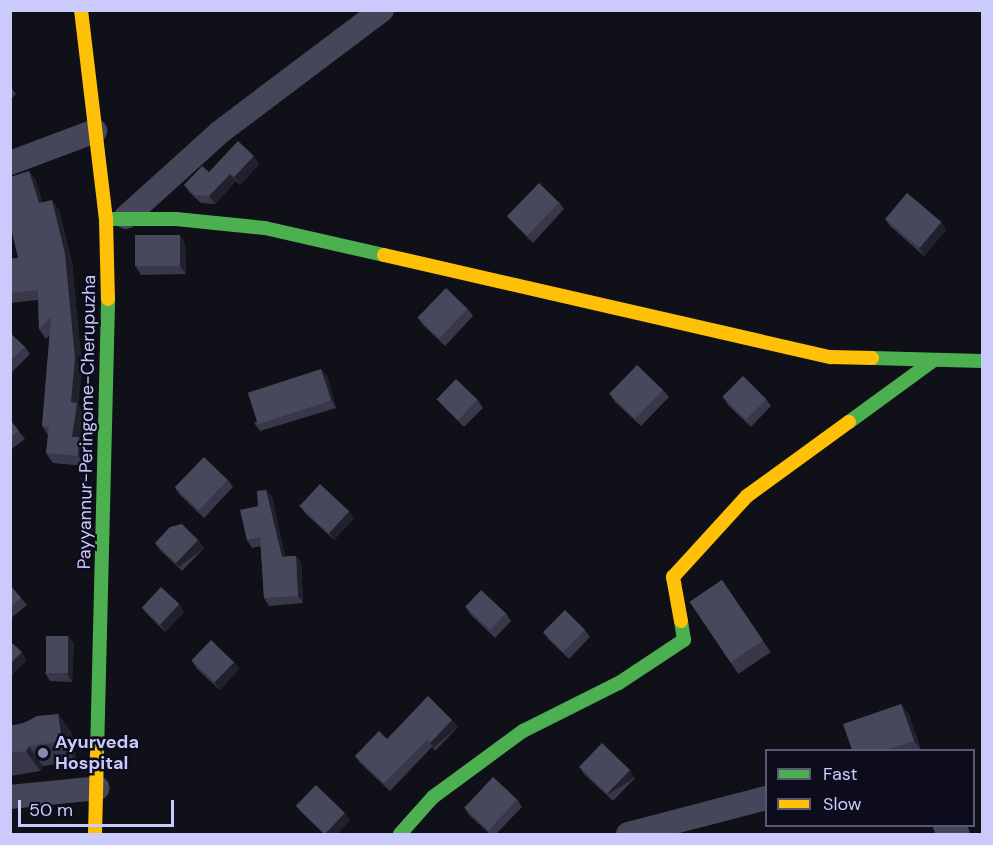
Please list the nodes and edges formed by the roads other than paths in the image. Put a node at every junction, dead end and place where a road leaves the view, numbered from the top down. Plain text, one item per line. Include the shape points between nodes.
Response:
1 (81, 10) edge
2 (382, 10) edge
3 (95, 131) junction
4 (10, 163) edge
5 (116, 218) junction
6 (934, 360) junction
7 (982, 361) edge
8 (98, 788) junction
9 (10, 797) edge
10 (765, 798) edge
11 (95, 834) edge
12 (400, 834) edge
13 (628, 834) edge

1 - 3 street, Payyannur-Peringome-Cherupuzha
2 - 5 street via 220,132
3 - 4 street
3 - 5 street, Payyannur-Peringome-Cherupuzha
5 - 6 street via 176,219 265,228 831,357
5 - 8 street, Payyannur-Peringome-Cherupuzha via 108,283
6 - 7 street
6 - 12 street via 747,496 725,517 673,577 684,640 619,683 523,730 433,797
8 - 9 street
8 - 11 street, Payyannur-Peringome-Cherupuzha
10 - 13 street

